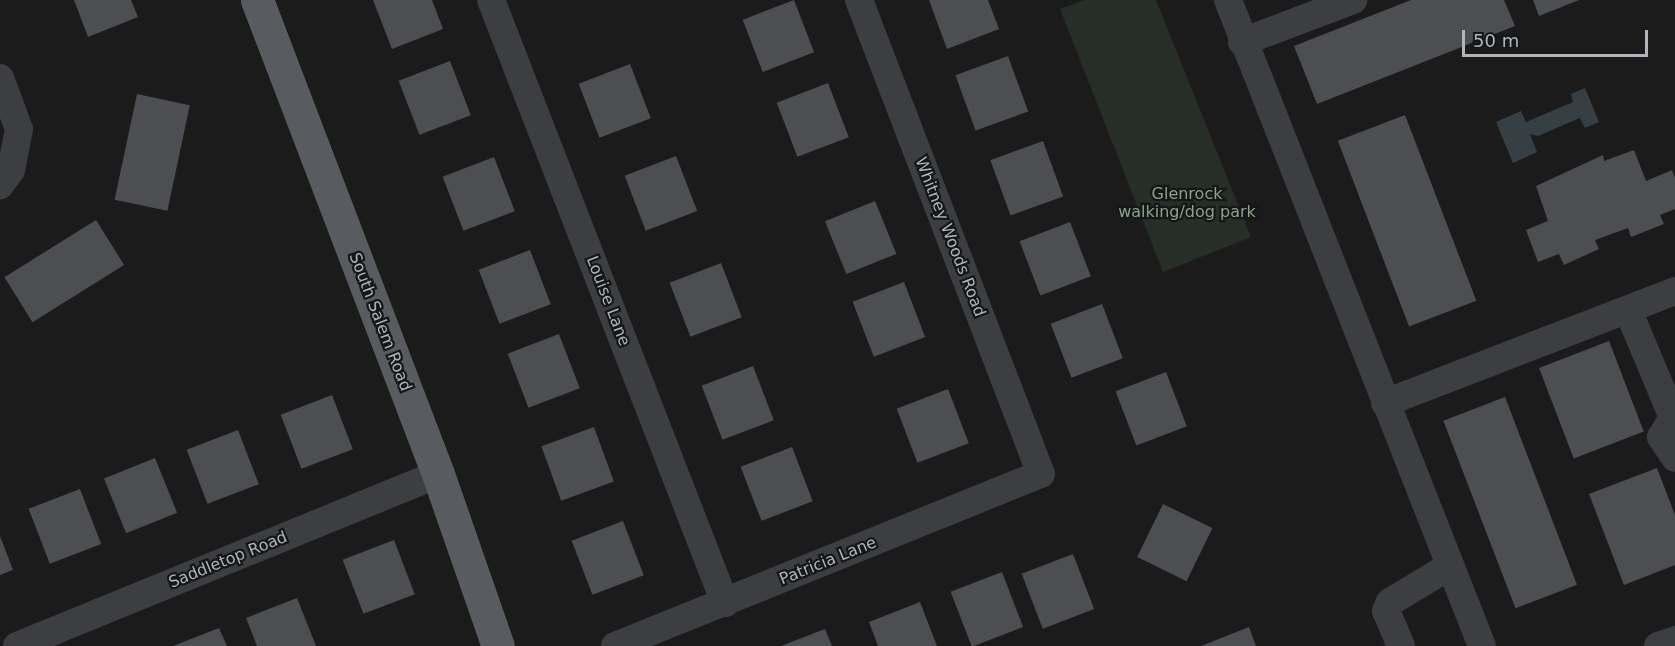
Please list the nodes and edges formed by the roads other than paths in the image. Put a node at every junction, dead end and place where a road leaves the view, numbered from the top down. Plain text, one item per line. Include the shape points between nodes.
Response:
1 (256, 0) edge
2 (491, 0) edge
3 (860, 0) edge
4 (1228, 0) edge
5 (1353, 0) edge
6 (1242, 42) junction
7 (0, 78) edge
8 (0, 185) edge
9 (1675, 291) edge
10 (1628, 310) junction
11 (1385, 403) junction
12 (1673, 415) edge
13 (1675, 458) edge
14 (438, 474) junction
15 (1041, 474) joint
16 (1450, 566) junction
17 (725, 603) junction
18 (1675, 640) edge
19 (17, 646) edge
20 (498, 646) edge
21 (615, 646) edge
22 (1401, 646) edge
23 (1482, 646) edge
24 (1658, 646) edge

1 - 14 main road, South Salem Road
2 - 17 street, Louise Lane
3 - 15 street, Whitney Woods Road
4 - 6 street
5 - 6 street
6 - 11 street
7 - 8 street via 19,129 11,170
9 - 10 street
10 - 11 street
10 - 12 street
11 - 16 street
12 - 13 street via 1661,437
14 - 19 street, Saddletop Road
14 - 20 main road, South Salem Road
15 - 17 street, Patricia Lane
16 - 22 street via 1390,602 1386,611
16 - 23 street
17 - 21 street, Patricia Lane
18 - 24 street

